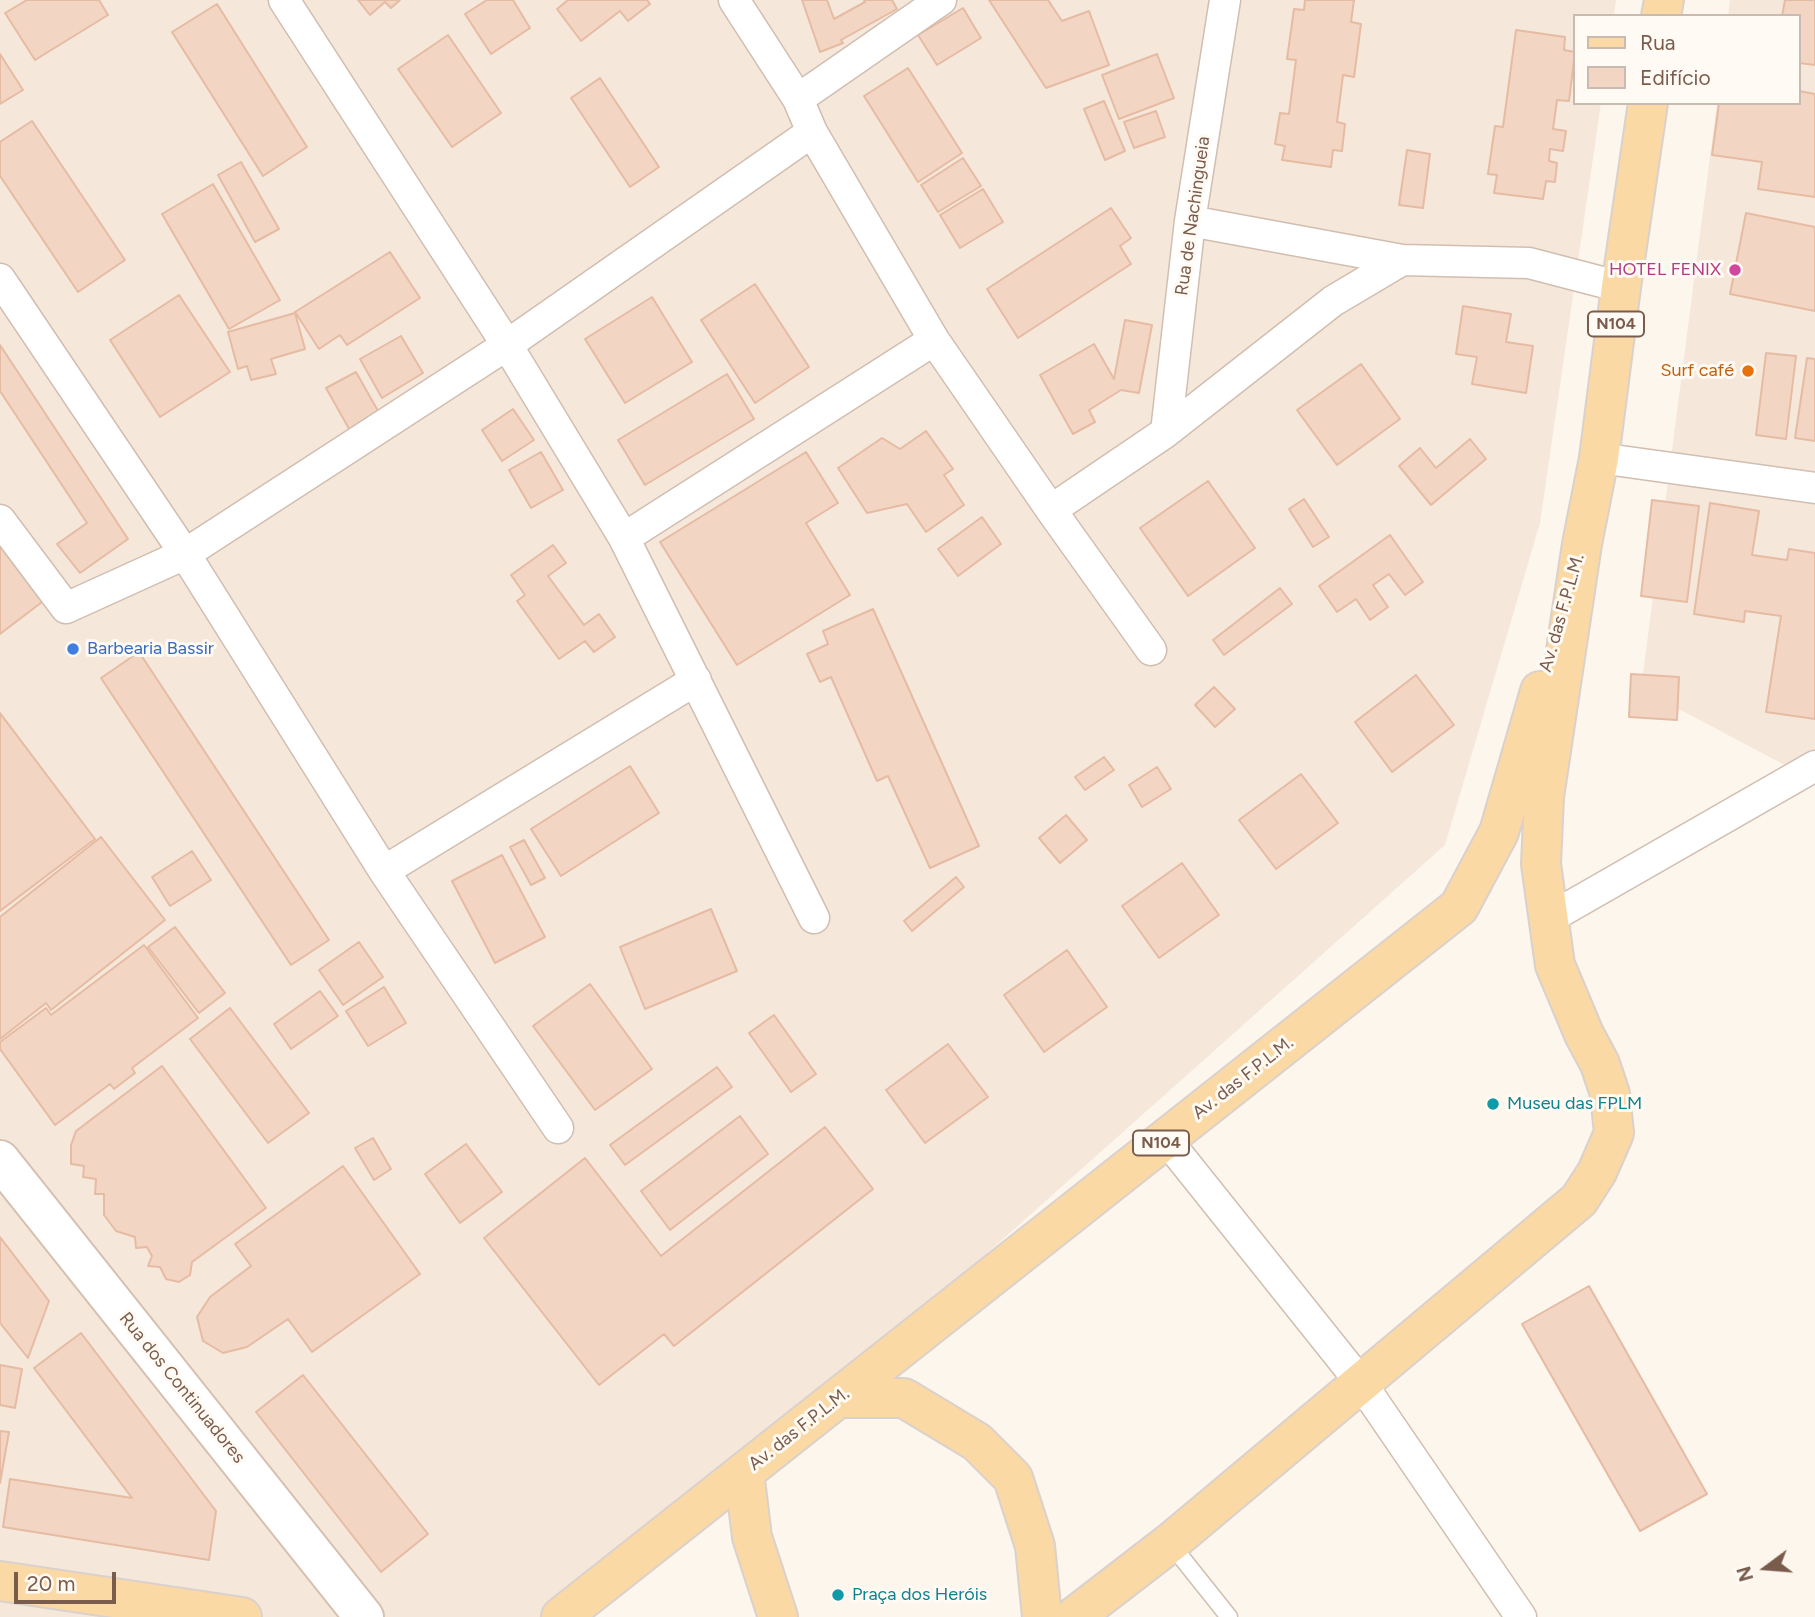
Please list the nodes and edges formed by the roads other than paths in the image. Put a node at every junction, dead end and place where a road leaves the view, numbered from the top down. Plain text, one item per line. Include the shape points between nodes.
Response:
1 (284, 0) edge
2 (734, 0) edge
3 (941, 0) edge
4 (1224, 0) edge
5 (798, 99) junction
6 (1648, 105) edge
7 (812, 132) junction
8 (1190, 221) junction
9 (1402, 260) junction
10 (0, 279) edge
11 (1621, 287) junction
12 (934, 340) junction
13 (507, 345) junction
14 (1166, 432) junction
15 (1599, 458) junction
16 (1815, 488) edge
17 (1051, 510) junction
18 (0, 520) edge
19 (624, 538) junction
20 (1582, 544) junction
21 (185, 554) junction
22 (1151, 650) dead end
23 (696, 680) junction
24 (1815, 766) edge
25 (384, 871) junction
26 (814, 918) dead end
27 (1548, 919) junction
28 (558, 1128) dead end
29 (1166, 1139) junction
30 (0, 1160) edge
31 (1361, 1383) junction
32 (838, 1398) junction
33 (744, 1472) junction
34 (1170, 1543) junction
35 (0, 1581) edge
36 (242, 1617) edge
37 (364, 1617) edge
38 (561, 1617) edge
39 (778, 1617) edge
40 (1042, 1617) edge
41 (1074, 1617) edge
42 (1229, 1617) edge
43 (1521, 1617) edge

1 - 13 street
2 - 5 street
3 - 5 street
4 - 8 street, Rua de Nachingueia
5 - 7 street
6 - 11 main road, Av. das F.P.L.M. / N104
7 - 12 street
7 - 13 street
8 - 9 street
8 - 14 street, Rua de Nachingueia
9 - 11 street via 1529,262
9 - 14 street via 1333,301
10 - 21 street
11 - 15 main road, Av. das F.P.L.M. / N104
12 - 17 street
12 - 19 street
13 - 19 street
13 - 21 street
14 - 17 street
15 - 16 street
15 - 20 main road, Av. das F.P.L.M. / N104
17 - 22 street
18 - 21 street via 66,608
19 - 23 street
20 - 27 main road, Av. das F.P.L.M. / N104 via 1544,797 1541,864
20 - 29 main road, Av. das F.P.L.M. / N104 via 1499,832 1459,907
21 - 25 street
23 - 25 street
23 - 26 street
24 - 27 street
25 - 28 street
27 - 31 main road, Av. das F.P.L.M. / N104 via 1555,965 1610,1094 1614,1133 1579,1200
29 - 31 street
29 - 32 main road, Av. das F.P.L.M. / N104
30 - 37 street, Rua dos Continuadores
31 - 34 main road, Av. das F.P.L.M. / N104
31 - 43 street
32 - 33 main road, Av. das F.P.L.M. / N104
32 - 40 main road via 904,1398 977,1442 1013,1478 1035,1546
33 - 38 main road, Av. das F.P.L.M. / N104
33 - 39 main road via 751,1537
34 - 41 main road, Av. das F.P.L.M. / N104
34 - 42 lane
35 - 36 main road

